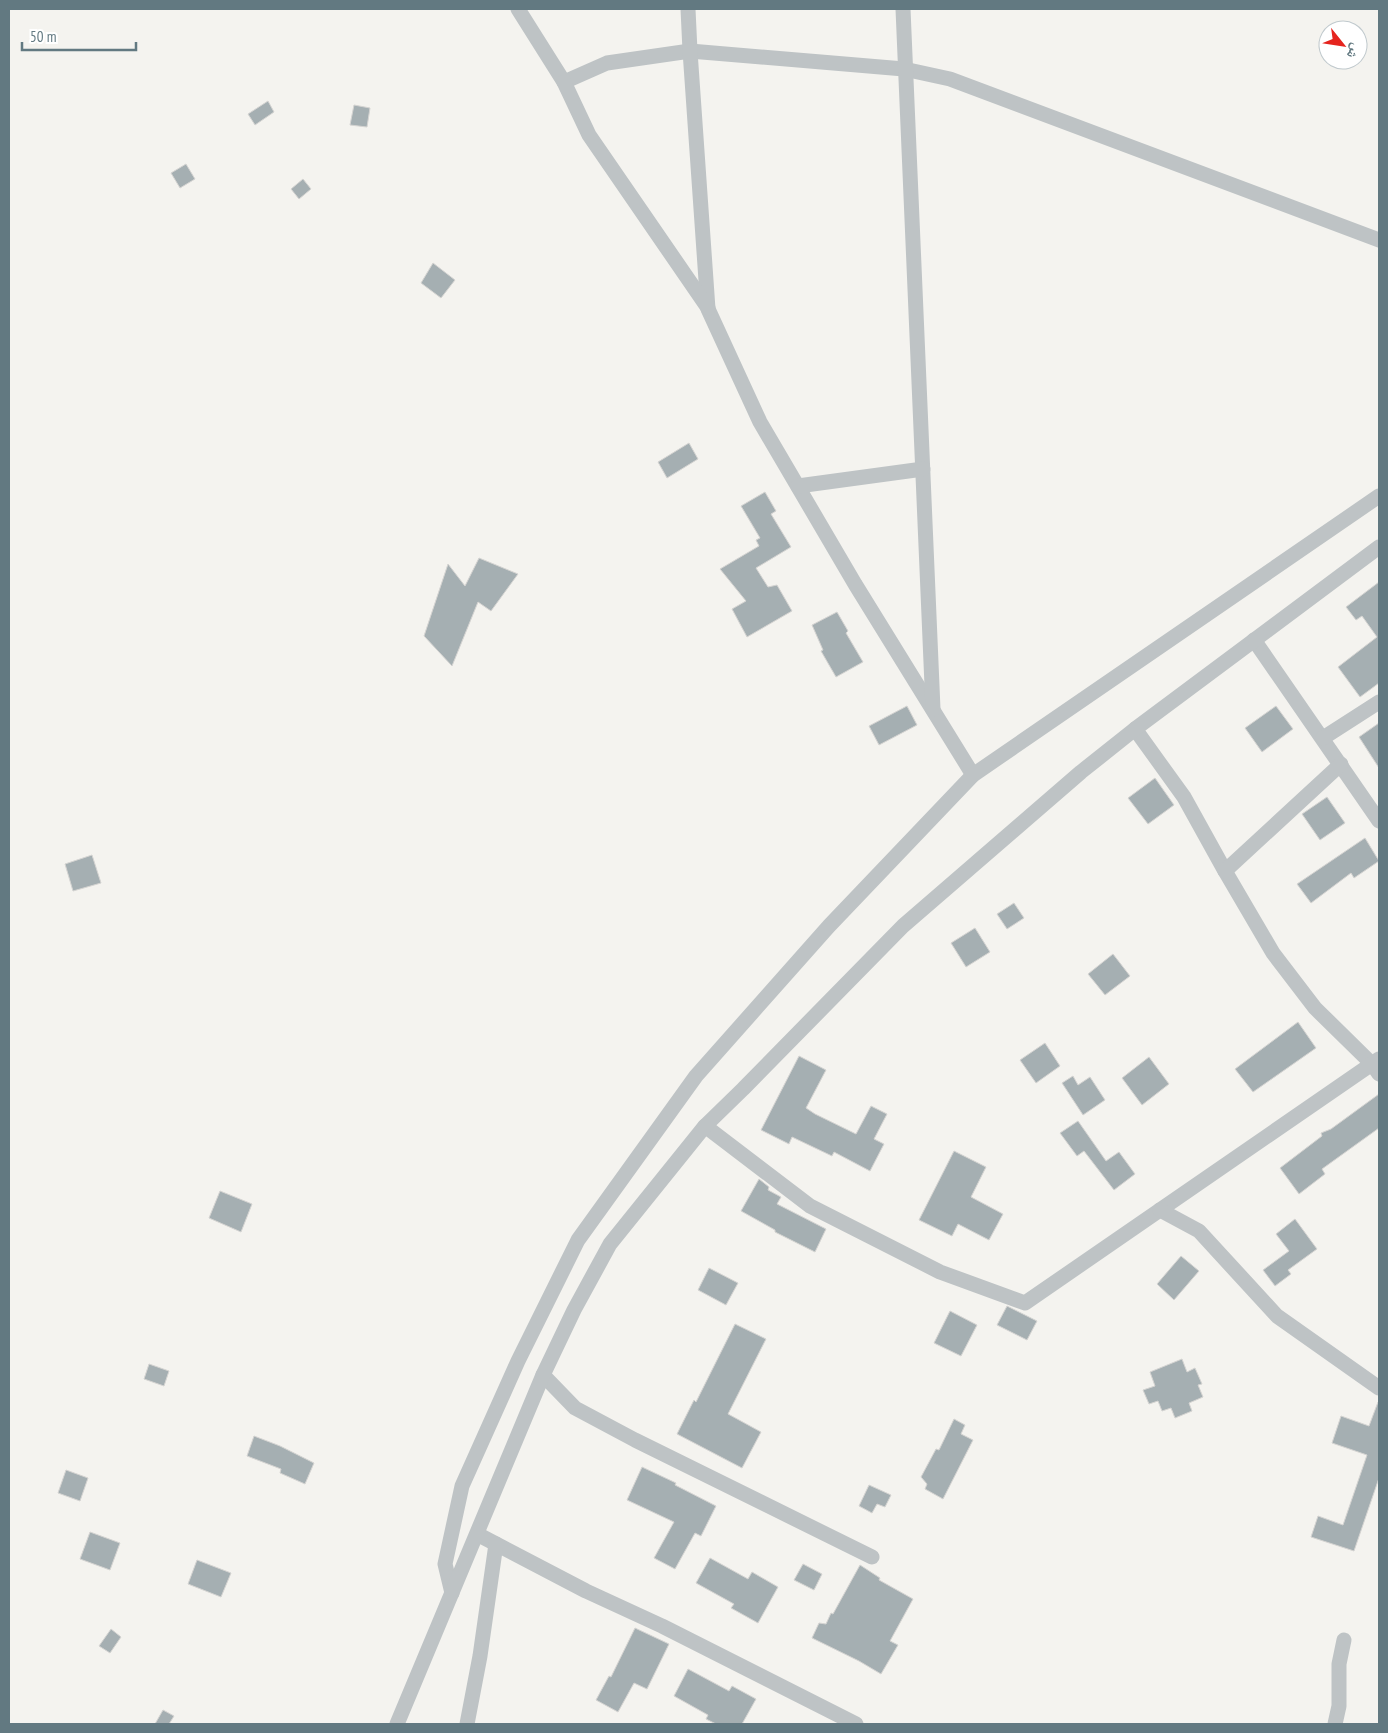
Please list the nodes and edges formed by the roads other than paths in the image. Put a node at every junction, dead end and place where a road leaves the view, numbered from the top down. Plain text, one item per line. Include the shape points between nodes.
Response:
1 (518, 9) edge
2 (688, 9) edge
3 (903, 9) edge
4 (690, 51) junction
5 (904, 69) junction
6 (564, 82) junction
7 (1379, 240) edge
8 (708, 309) junction
9 (923, 468) junction
10 (798, 486) junction
11 (1379, 496) edge
12 (1379, 547) edge
13 (1254, 640) junction
14 (1379, 702) edge
15 (934, 711) junction
16 (1135, 729) junction
17 (1323, 738) junction
18 (1341, 764) junction
19 (973, 775) junction
20 (1379, 821) edge
21 (1225, 871) junction
22 (1377, 1066) edge
23 (705, 1126) junction
24 (1160, 1210) junction
25 (543, 1375) junction
26 (1379, 1388) edge
27 (477, 1534) junction
28 (496, 1544) junction
29 (872, 1557) dead end
30 (452, 1593) junction
31 (1344, 1640) dead end
32 (397, 1724) edge
33 (467, 1724) edge
34 (856, 1724) edge
35 (1335, 1724) edge

1 - 6 street
2 - 4 street
3 - 5 street
4 - 5 street
4 - 6 street via 607,63
4 - 8 street
5 - 7 street via 950,79
5 - 9 street
6 - 8 street via 589,135
8 - 10 street via 760,422
9 - 10 street
9 - 15 street
10 - 15 street
11 - 19 street
12 - 13 street
13 - 16 street
13 - 17 street
14 - 17 street
15 - 19 street
16 - 21 street via 1184,797
16 - 23 street via 903,926
17 - 18 street
18 - 20 street
18 - 21 street
19 - 30 street via 829,926 696,1076 578,1240 518,1361 462,1486 445,1564
21 - 22 street via 1279,961 1315,1008
22 - 24 street
23 - 24 street via 810,1206 940,1272 1025,1303
23 - 25 street via 610,1244
24 - 26 street via 1199,1231 1277,1316
25 - 27 street
25 - 29 street via 575,1408
27 - 28 street
27 - 30 street
28 - 33 street
28 - 34 street
30 - 32 street
31 - 35 street

